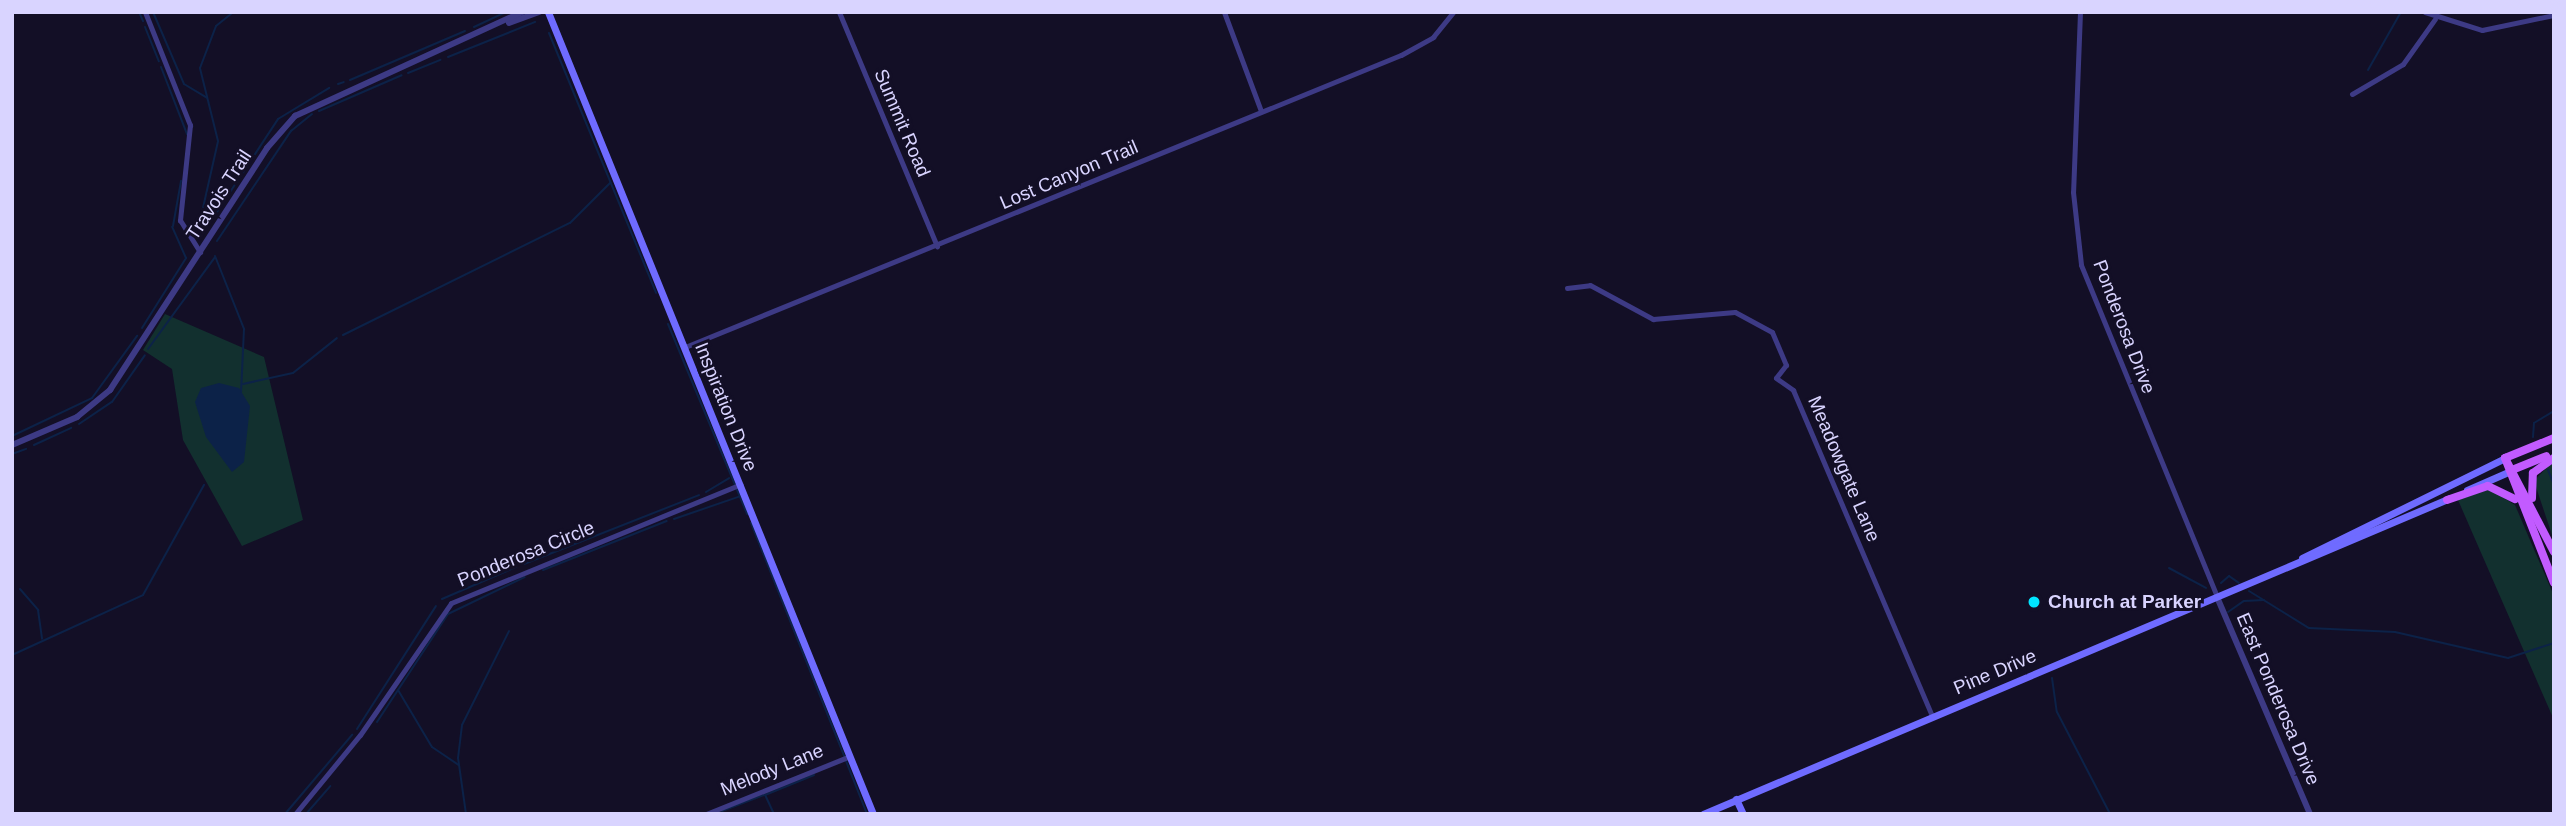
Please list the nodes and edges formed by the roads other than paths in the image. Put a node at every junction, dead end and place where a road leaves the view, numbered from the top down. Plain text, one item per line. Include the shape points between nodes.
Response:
1 (145, 12) edge
2 (522, 12) edge
3 (539, 12) edge
4 (548, 12) edge
5 (839, 12) edge
6 (1224, 12) edge
7 (1452, 12) edge
8 (2080, 12) edge
9 (2425, 12) edge
10 (2554, 15) edge
11 (2435, 19) junction
12 (504, 24) junction
13 (2352, 94) dead end
14 (1261, 111) junction
15 (937, 246) junction
16 (200, 252) junction
17 (1567, 288) dead end
18 (685, 347) junction
19 (2554, 438) edge
20 (12, 445) edge
21 (2554, 455) edge
22 (2505, 458) junction
23 (2516, 469) junction
24 (2506, 473) junction
25 (741, 484) junction
26 (2448, 500) junction
27 (2518, 500) junction
28 (2539, 517) junction
29 (2554, 552) edge
30 (2298, 561) junction
31 (2554, 583) edge
32 (2217, 597) junction
33 (1931, 716) junction
34 (850, 755) junction
35 (1736, 799) junction
36 (295, 814) edge
37 (706, 814) edge
38 (873, 814) edge
39 (1703, 814) edge
40 (1743, 814) edge
41 (2310, 814) edge

1 - 16 street via 190,125 181,223
2 - 12 street
3 - 12 street
4 - 18 main road, Inspiration Drive
5 - 15 street, Summit Road
6 - 14 street
7 - 14 street, Lost Canyon Trail via 1446,26 1414,49
8 - 32 street, Ponderosa Drive via 2073,192 2081,265
9 - 11 street
10 - 11 street via 2482,30
11 - 13 street via 2403,64
12 - 16 street, Travois Trail via 300,112 273,141
14 - 15 street, Lost Canyon Trail
15 - 18 street, Lost Canyon Trail
16 - 20 street, Travois Trail via 105,396 73,419
17 - 33 street, Meadowgate Lane via 1590,285 1653,319 1735,312 1772,332 1786,365 1776,378 1793,390
18 - 25 main road, Inspiration Drive
19 - 22 main road, Pine Drive
21 - 23 main road, Pine Drive
21 - 28 main road via 2540,465 2530,481
22 - 23 main road
22 - 24 main road
22 - 30 main road, Pine Drive
23 - 24 main road, Pine Drive
23 - 28 main road
24 - 26 main road, Pine Drive
24 - 27 main road
25 - 34 main road, Inspiration Drive
25 - 36 street, Ponderosa Circle via 449,604 360,735
26 - 27 main road via 2490,486
26 - 30 main road, Pine Drive
27 - 31 main road
28 - 29 main road
30 - 32 main road, Pine Drive
32 - 33 main road, Pine Drive
32 - 41 street, East Ponderosa Drive
33 - 35 main road, Pine Drive
34 - 37 street, Melody Lane
34 - 38 main road, Inspiration Drive
35 - 39 main road, Pine Drive
35 - 40 main road

